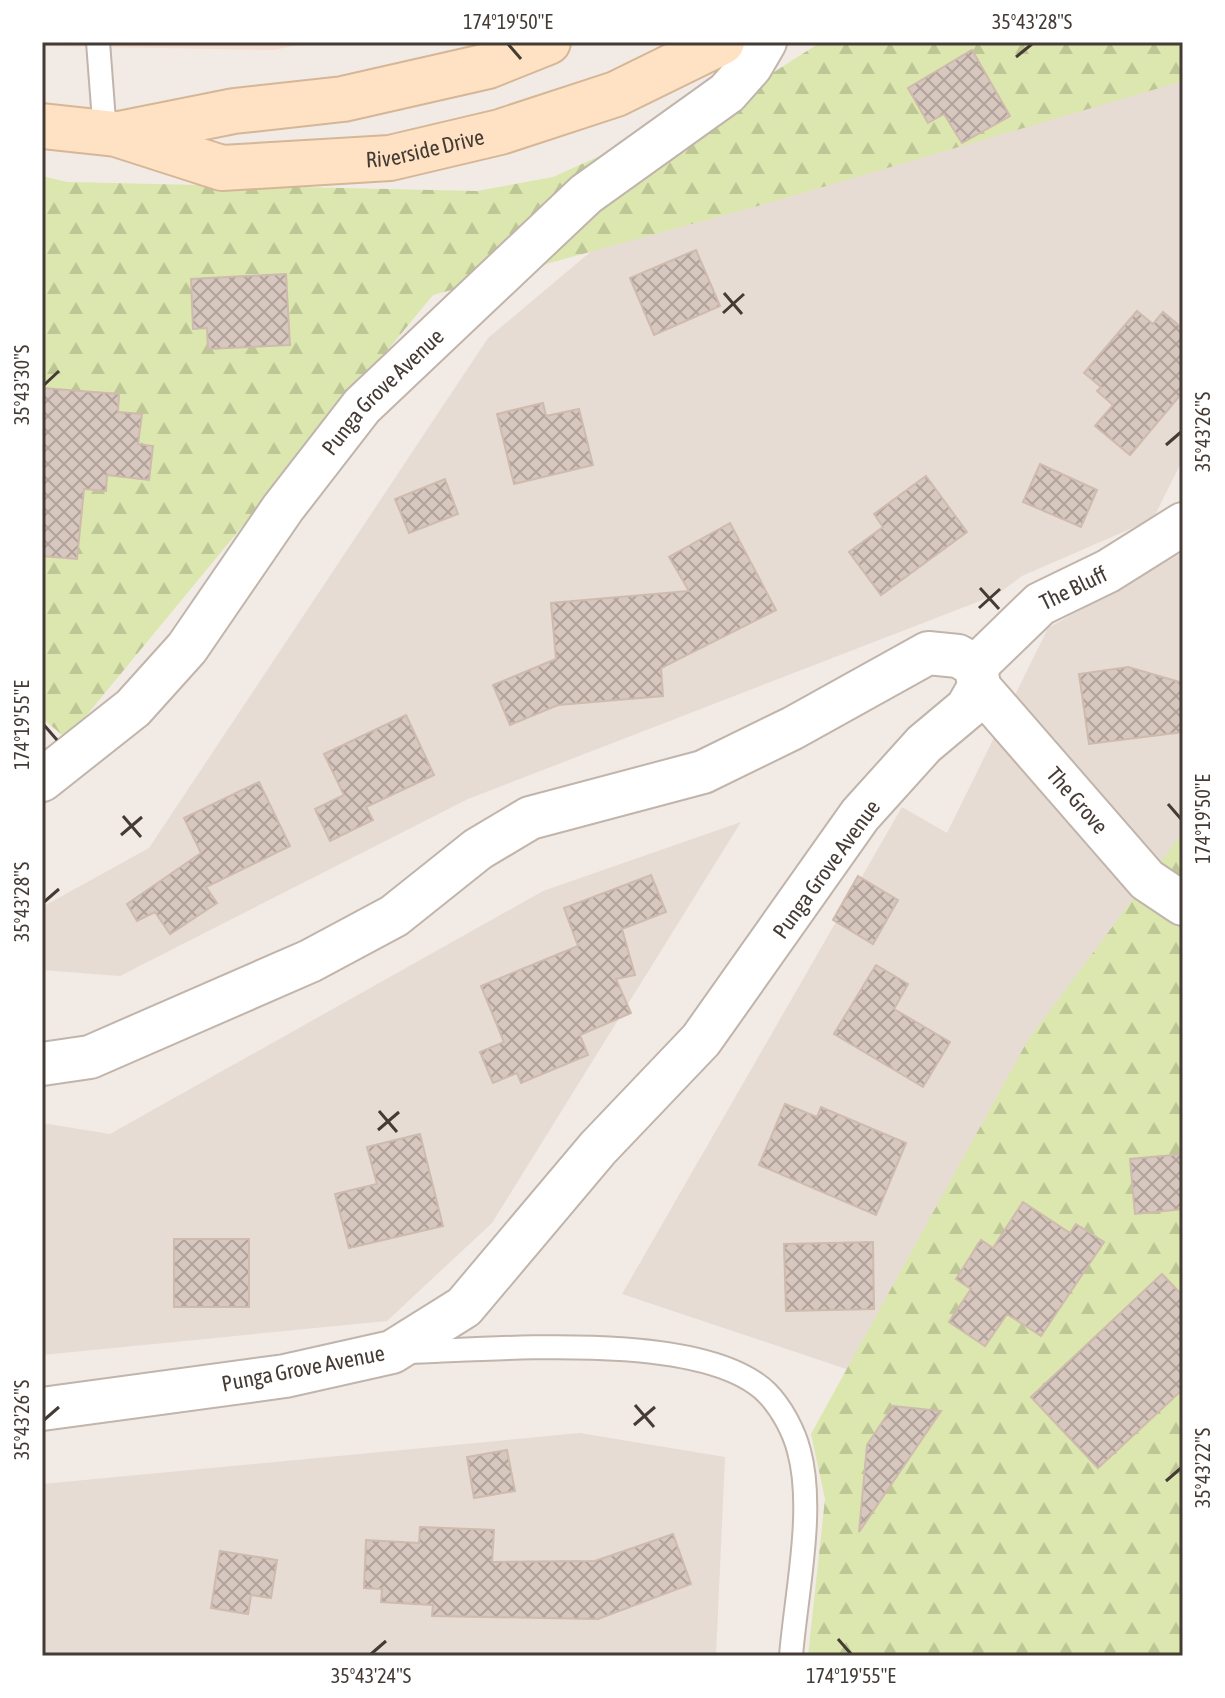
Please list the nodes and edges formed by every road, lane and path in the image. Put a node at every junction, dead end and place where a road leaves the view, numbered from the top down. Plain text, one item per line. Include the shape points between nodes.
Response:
1 (98, 42) edge
2 (548, 42) edge
3 (722, 42) edge
4 (765, 42) edge
5 (42, 126) edge
6 (111, 134) junction
7 (1183, 524) edge
8 (978, 676) junction
9 (42, 780) edge
10 (1183, 904) edge
11 (42, 1064) edge
12 (392, 1352) junction
13 (42, 1409) edge
14 (791, 1656) edge

1 - 6 lane
2 - 6 main road, Riverside Drive via 488,66 343,99 234,111
3 - 6 main road, Riverside Drive via 616,94 500,132 390,158 222,168
4 - 9 street, Punga Grove Avenue via 727,93 586,194 362,406 283,508 187,648 133,708
5 - 6 main road, Riverside Drive
7 - 8 street, The Bluff via 1108,571 1040,604
8 - 10 street, The Grove via 1147,880
8 - 11 street via 958,656 928,653 703,772 530,818 478,849 394,916 310,961 90,1057
8 - 12 street, Punga Grove Avenue via 967,708 924,744 860,815 701,1040 598,1148 464,1307
12 - 13 street, Punga Grove Avenue via 285,1376
12 - 14 lane via 601,1348 683,1356 732,1371 766,1391 799,1450 805,1497

